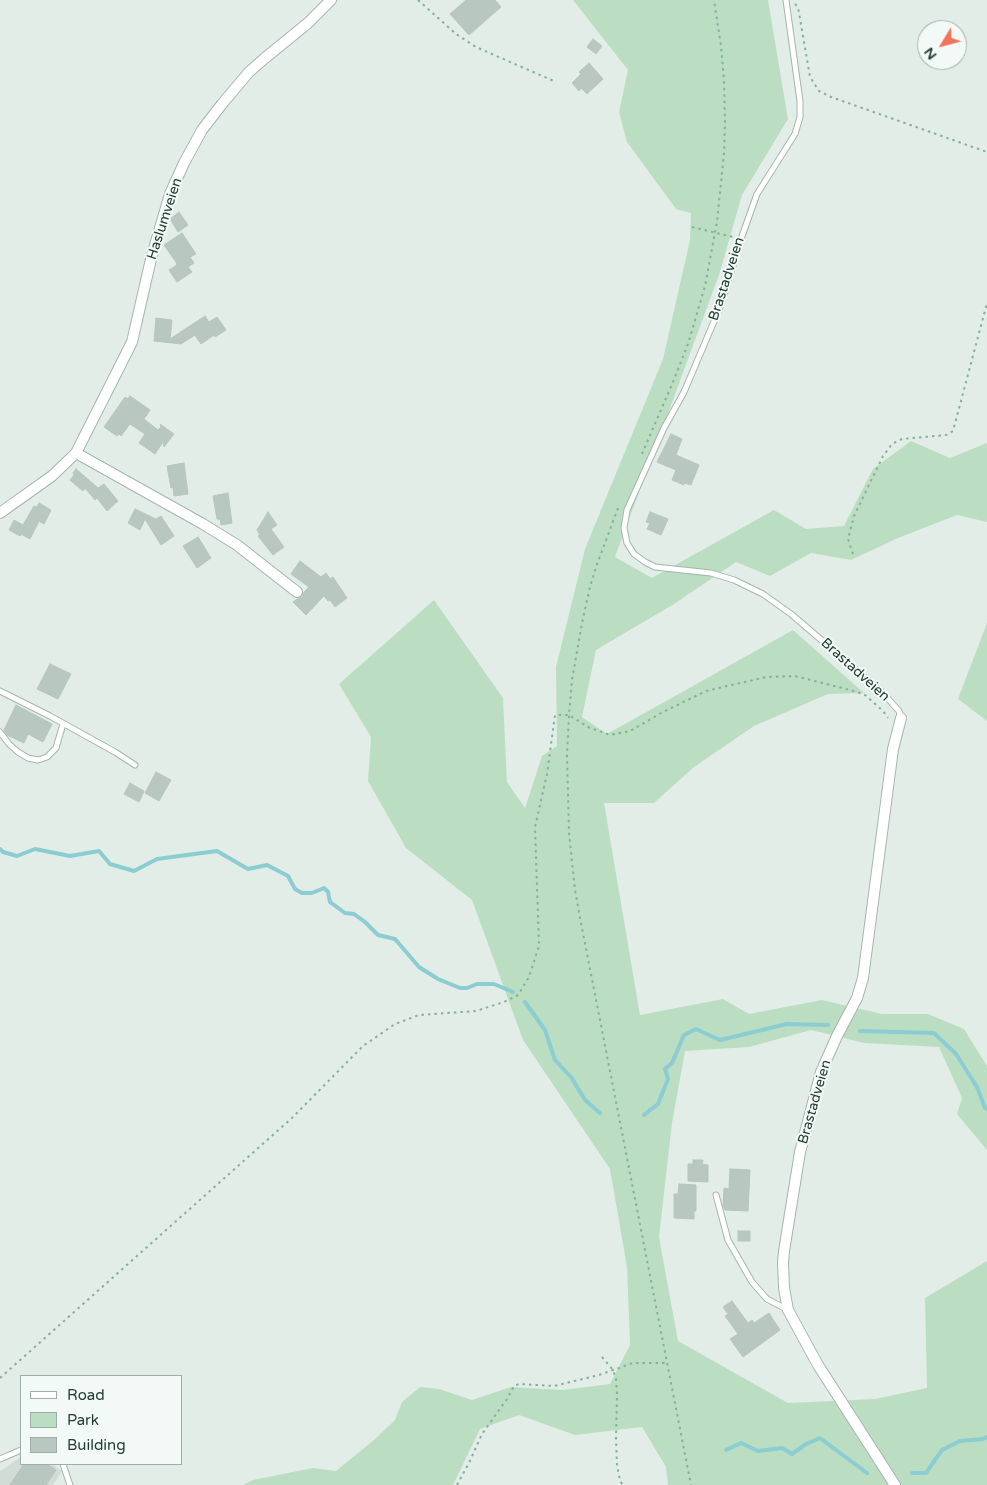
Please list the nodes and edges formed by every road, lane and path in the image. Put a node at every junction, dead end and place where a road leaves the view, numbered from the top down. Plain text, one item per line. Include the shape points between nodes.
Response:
1 (331, 0) edge
2 (418, 0) edge
3 (714, 0) edge
4 (786, 0) edge
5 (792, 0) edge
6 (556, 82) dead end
7 (987, 152) edge
8 (692, 227) dead end
9 (733, 237) dead end
10 (987, 303) edge
11 (76, 453) junction
12 (639, 461) dead end
13 (619, 505) dead end
14 (0, 513) edge
15 (853, 554) dead end
16 (297, 592) dead end
17 (0, 691) edge
18 (569, 714) junction
19 (901, 718) joint
20 (63, 724) junction
21 (897, 730) junction
22 (0, 732) edge
23 (135, 765) dead end
24 (716, 1194) dead end
25 (788, 1310) junction
26 (602, 1357) dead end
27 (667, 1362) junction
28 (613, 1370) junction
29 (0, 1378) edge
30 (20, 1450) edge
31 (0, 1459) edge
32 (63, 1465) edge
33 (70, 1485) edge
34 (457, 1485) edge
35 (623, 1485) edge
36 (691, 1485) edge
37 (895, 1485) edge

1 - 11 street, Haslumveien via 249,72 202,130 170,194 132,342
2 - 6 path via 476,47
3 - 12 path via 722,54 725,121 717,222 688,344
4 - 19 lane, Brastadveien via 800,118 795,134 757,194 721,306 627,510 626,543 634,554 655,566 711,573 763,594 881,691
5 - 7 path via 798,7 810,77 819,91
8 - 9 path, bridge
10 - 15 path via 953,431 946,435 902,439 892,444 854,516 848,539
11 - 14 street, Haslumveien via 52,476
11 - 16 street via 237,545
13 - 18 path via 590,587 578,644
17 - 20 lane
18 - 21 path via 610,736 630,730 706,691 766,677 795,676 865,695
18 - 27 path via 567,810 575,890
18 - 29 path via 554,715 547,774 535,827 539,946 529,977 518,995 476,1010 419,1015 395,1024 363,1046 293,1117
19 - 21 street, Brastadveien
20 - 22 lane via 56,748 38,760 18,752
20 - 23 lane
21 - 25 street, Brastadveien via 863,978 857,998 821,1072 800,1152 784,1250 783,1275
24 - 25 lane via 728,1240 752,1282 767,1299
25 - 37 street, Brastadveien via 818,1365
26 - 28 path
27 - 28 path via 633,1363
27 - 36 path
28 - 34 path via 554,1386 514,1386 482,1434
28 - 35 path via 617,1394 618,1465
30 - 31 lane
32 - 33 lane

